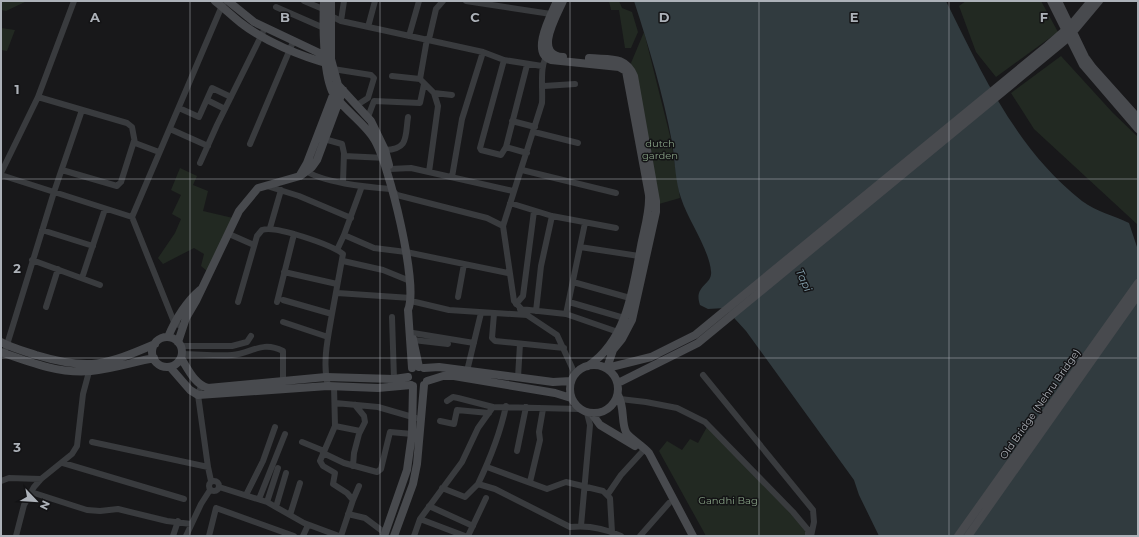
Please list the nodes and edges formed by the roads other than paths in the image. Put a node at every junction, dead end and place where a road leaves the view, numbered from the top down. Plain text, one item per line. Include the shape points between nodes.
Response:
1 (74, 1) edge
2 (215, 1) edge
3 (304, 1) edge
4 (331, 1) edge
5 (344, 1) edge
6 (376, 1) edge
7 (419, 1) edge
8 (443, 1) edge
9 (466, 1) edge
10 (557, 1) edge
11 (563, 1) edge
12 (1050, 1) edge
13 (1058, 1) edge
14 (1091, 1) edge
15 (1099, 1) edge
16 (225, 3) edge
17 (236, 4) edge
18 (276, 8) dead end
19 (325, 10) edge
20 (551, 14) junction
21 (341, 21) junction
22 (368, 27) junction
23 (324, 28) junction
24 (263, 32) junction
25 (1069, 32) junction
26 (409, 36) junction
27 (428, 39) junction
28 (325, 45) junction
29 (292, 46) junction
30 (311, 50) junction
31 (483, 52) junction
32 (548, 55) junction
33 (504, 60) junction
34 (330, 63) junction
35 (527, 65) junction
36 (542, 66) junction
37 (392, 76) dead end
38 (422, 82) junction
39 (575, 84) dead end
40 (544, 86) junction
41 (340, 87) junction
42 (434, 93) junction
43 (336, 96) junction
44 (452, 96) dead end
45 (38, 97) junction
46 (231, 97) junction
47 (206, 100) junction
48 (370, 101) junction
49 (357, 106) junction
50 (179, 108) junction
51 (225, 108) junction
52 (82, 110) junction
53 (368, 117) junction
54 (408, 117) dead end
55 (1138, 118) edge
56 (512, 121) junction
57 (170, 129) junction
58 (1138, 129) edge
59 (534, 130) junction
60 (324, 139) junction
61 (134, 141) junction
62 (578, 143) dead end
63 (250, 144) dead end
64 (208, 146) junction
65 (506, 147) junction
66 (385, 150) junction
67 (159, 152) junction
68 (527, 153) junction
69 (344, 156) junction
70 (384, 158) junction
71 (200, 163) dead end
72 (390, 169) junction
73 (62, 170) junction
74 (522, 170) junction
75 (303, 172) junction
76 (429, 172) junction
77 (1, 174) edge
78 (452, 177) junction
79 (343, 182) junction
80 (266, 186) junction
81 (362, 186) junction
82 (281, 190) junction
83 (513, 191) junction
84 (54, 192) junction
85 (616, 193) dead end
86 (394, 195) junction
87 (510, 203) junction
88 (105, 209) junction
89 (534, 211) junction
90 (552, 216) junction
91 (132, 217) junction
92 (351, 218) junction
93 (585, 223) junction
94 (503, 226) junction
95 (270, 228) junction
96 (616, 228) dead end
97 (42, 230) junction
98 (228, 234) junction
99 (294, 234) junction
100 (344, 235) junction
101 (254, 245) junction
102 (93, 246) junction
103 (580, 247) junction
104 (337, 250) junction
105 (406, 252) junction
106 (639, 256) junction
107 (32, 260) junction
108 (344, 261) junction
109 (464, 264) junction
110 (58, 269) junction
111 (284, 272) junction
112 (508, 272) junction
113 (82, 278) junction
114 (410, 281) junction
115 (573, 282) junction
116 (1138, 283) edge
117 (100, 284) dead end
118 (337, 284) junction
119 (201, 289) junction
120 (337, 293) junction
121 (1138, 295) edge
122 (458, 297) dead end
123 (630, 298) junction
124 (411, 301) junction
125 (238, 302) dead end
126 (569, 302) junction
127 (46, 307) dead end
128 (518, 307) junction
129 (536, 311) junction
130 (481, 313) junction
131 (332, 314) junction
132 (494, 314) junction
133 (566, 314) junction
134 (527, 315) junction
135 (392, 317) dead end
136 (624, 318) junction
137 (174, 322) junction
138 (283, 322) dead end
139 (182, 327) junction
140 (618, 332) junction
141 (251, 336) dead end
142 (413, 336) junction
143 (168, 337) junction
144 (328, 337) junction
145 (697, 339) junction
146 (474, 343) junction
147 (155, 344) junction
148 (448, 344) dead end
149 (520, 344) junction
150 (564, 348) junction
151 (3, 349) edge
152 (180, 350) junction
153 (154, 358) junction
154 (588, 366) junction
155 (170, 367) junction
156 (90, 368) junction
157 (418, 368) junction
158 (607, 368) junction
159 (467, 371) junction
160 (703, 375) dead end
161 (408, 376) junction
162 (518, 377) junction
163 (326, 378) junction
164 (573, 378) junction
165 (394, 379) junction
166 (426, 383) junction
167 (618, 383) junction
168 (412, 385) junction
169 (201, 386) junction
170 (283, 386) junction
171 (331, 386) junction
172 (198, 396) junction
173 (619, 397) junction
174 (571, 398) junction
175 (447, 401) dead end
176 (335, 403) junction
177 (355, 405) junction
178 (506, 406) junction
179 (493, 407) junction
180 (526, 407) junction
181 (543, 409) junction
182 (586, 412) junction
183 (489, 413) junction
184 (416, 418) junction
185 (440, 422) dead end
186 (335, 426) junction
187 (275, 427) dead end
188 (360, 431) junction
189 (285, 434) dead end
190 (412, 434) junction
191 (92, 442) dead end
192 (302, 442) dead end
193 (518, 451) dead end
194 (324, 452) junction
195 (642, 452) junction
196 (63, 463) junction
197 (353, 466) junction
198 (208, 467) junction
199 (487, 467) junction
200 (278, 468) dead end
201 (286, 473) dead end
202 (41, 479) junction
203 (1, 480) edge
204 (211, 481) junction
205 (530, 482) junction
206 (300, 483) dead end
207 (478, 484) junction
208 (359, 486) dead end
209 (584, 486) junction
210 (219, 487) junction
211 (442, 488) junction
212 (210, 490) junction
213 (31, 492) junction
214 (608, 494) junction
215 (246, 495) junction
216 (486, 498) dead end
217 (184, 499) dead end
218 (259, 499) junction
219 (353, 500) junction
220 (267, 502) junction
221 (669, 503) junction
222 (429, 506) junction
223 (276, 507) junction
224 (348, 514) junction
225 (290, 515) junction
226 (420, 519) junction
227 (178, 521) junction
228 (191, 524) junction
229 (308, 525) junction
230 (473, 526) junction
231 (581, 526) junction
232 (612, 532) junction
233 (384, 535) edge
234 (16, 536) edge
235 (173, 536) edge
236 (186, 536) edge
237 (209, 536) edge
238 (294, 536) edge
239 (303, 536) edge
240 (340, 536) edge
241 (394, 536) edge
242 (414, 536) edge
243 (466, 536) edge
244 (620, 536) edge
245 (640, 536) edge
246 (688, 536) edge
247 (693, 536) edge
248 (810, 536) edge
249 (958, 536) edge
250 (968, 536) edge

1 - 45 street
2 - 16 main road
3 - 19 street
4 - 19 main road
5 - 21 street
6 - 22 street
7 - 26 street
8 - 27 street via 436,9
9 - 20 street
10 - 20 main road
11 - 32 main road via 548,41
12 - 25 main road
13 - 25 main road
14 - 25 main road
15 - 25 main road
16 - 17 main road
16 - 24 main road via 242,24
16 - 50 street
17 - 24 main road
18 - 23 street
19 - 21 street
19 - 23 main road
19 - 34 main road
20 - 32 main road via 542,49
21 - 22 street
22 - 26 street
23 - 28 main road
24 - 29 main road
24 - 46 street
25 - 55 main road via 1093,68
25 - 58 main road via 1088,73
25 - 145 main road
26 - 27 street
27 - 31 street
27 - 38 street
28 - 30 main road via 319,50
28 - 34 main road
29 - 30 main road
29 - 34 main road
29 - 63 street
30 - 34 main road
31 - 33 street
31 - 78 street via 462,119
32 - 36 street
32 - 106 main road via 551,60 619,67 626,71 649,200
32 - 158 main road via 619,60 626,63 634,76 656,196 656,212 632,320 613,350
33 - 35 street
33 - 65 street via 480,149 501,155
34 - 41 main road
34 - 43 main road
34 - 48 street via 371,75 374,84
35 - 36 street
35 - 56 street
36 - 40 street
37 - 38 street
38 - 42 street
38 - 48 street via 420,103
39 - 40 street
40 - 59 street
41 - 43 main road
41 - 49 main road
42 - 44 street
42 - 76 street via 438,106
43 - 60 main road
43 - 70 main road via 370,133
43 - 75 main road
45 - 52 street
45 - 77 street
46 - 47 street via 212,88
46 - 51 street
47 - 50 street via 199,117
47 - 51 street
48 - 49 street
48 - 53 street
49 - 53 main road
50 - 57 street
51 - 64 street
52 - 61 street via 129,124 132,127
52 - 73 street
53 - 66 main road
54 - 66 street via 403,145 397,149
56 - 59 street
56 - 65 street
57 - 64 street
57 - 67 street
59 - 62 street
59 - 68 street
60 - 69 street via 342,144
60 - 75 main road via 316,160
61 - 67 street via 137,145
61 - 73 street via 121,182 117,186
64 - 71 street
65 - 68 street
66 - 70 main road
67 - 91 street
68 - 74 street
69 - 70 street
69 - 79 street
70 - 72 main road
70 - 86 main road
72 - 76 street via 411,168
72 - 86 main road
73 - 84 street
74 - 83 street
74 - 85 street
75 - 79 street
75 - 80 main road
76 - 78 street
77 - 84 street
78 - 83 street
79 - 81 street
80 - 82 street
80 - 98 main road via 258,188 239,211
81 - 86 street
81 - 92 street
82 - 92 street
82 - 95 street
83 - 87 street
84 - 88 street
84 - 97 street
86 - 94 street via 487,218
86 - 105 main road
87 - 89 street
87 - 94 street
88 - 91 street
88 - 102 street
89 - 90 street
89 - 128 street via 523,296
90 - 93 street
90 - 129 street via 541,266
91 - 137 street
92 - 100 street
93 - 96 street
93 - 103 street
94 - 112 street
95 - 99 street
95 - 101 street via 260,232
97 - 102 street
97 - 107 street
98 - 101 street
98 - 119 main road
99 - 104 street
99 - 111 street
100 - 104 street
100 - 105 street via 374,248
101 - 125 street
102 - 113 street
103 - 106 street
103 - 115 street
104 - 108 street via 343,254
105 - 109 street
105 - 114 main road
106 - 123 main road
107 - 110 street
107 - 151 street
108 - 114 street via 375,268
108 - 118 street
109 - 112 street
109 - 122 street
110 - 113 street
110 - 127 street
111 - 118 street
111 - 131 street via 280,301
112 - 128 street via 514,301
113 - 117 street
114 - 124 main road
115 - 123 street
115 - 126 street
116 - 249 main road, Old Bridge (Nehru Bridge)
118 - 120 street
119 - 137 main road via 191,298
119 - 139 main road
120 - 124 street
120 - 131 street
121 - 250 main road, Old Bridge (Nehru Bridge)
123 - 136 main road
124 - 130 street via 449,310
124 - 142 main road via 414,310
124 - 157 main road via 408,310
126 - 133 street
126 - 136 street
128 - 129 street
128 - 134 street
129 - 133 street
130 - 132 street
130 - 146 street
131 - 144 street
132 - 134 street
132 - 149 street via 493,340
133 - 140 street
134 - 150 street via 557,335
135 - 165 street
136 - 140 main road
137 - 139 street
137 - 143 main road
138 - 144 street
139 - 152 main road
140 - 154 main road via 601,356
141 - 152 street via 247,342 232,346
142 - 146 street
142 - 148 street
142 - 157 main road
143 - 147 main road
143 - 152 main road
144 - 163 street
145 - 158 main road via 651,357
145 - 167 main road
146 - 159 street
147 - 153 main road
147 - 156 main road
149 - 150 street
149 - 162 street
150 - 164 street
151 - 156 main road via 48,367
152 - 155 main road via 176,364
152 - 169 main road
152 - 170 street via 233,355 258,347 276,348 283,351
153 - 155 main road via 160,365
153 - 156 main road
154 - 158 main road
154 - 164 main road
155 - 172 main road
156 - 196 street via 83,394 77,446
157 - 159 main road via 435,366
157 - 161 main road
157 - 166 main road via 428,375
158 - 167 main road
159 - 162 main road
160 - 248 street via 813,510 814,522
161 - 165 main road
161 - 168 main road
162 - 164 main road via 553,382
163 - 165 main road
163 - 170 main road
163 - 171 street
164 - 174 main road
166 - 168 main road via 418,387
166 - 174 main road via 443,376 454,376
166 - 184 main road
167 - 173 main road
168 - 171 main road via 378,388
168 - 184 main road
169 - 170 main road
169 - 172 street
170 - 171 main road
170 - 172 main road
171 - 176 street
172 - 198 street
173 - 182 main road via 611,407 599,414
173 - 247 main road via 626,432 649,453
173 - 248 street via 677,408 705,422 793,512
174 - 182 main road
175 - 179 street via 453,397
176 - 177 street
176 - 186 street
177 - 184 street via 382,408
177 - 188 street via 364,416 365,422
178 - 179 street
178 - 180 street
178 - 199 street via 502,426
179 - 183 street
180 - 181 street
180 - 193 street
181 - 182 street
181 - 205 street via 540,440
182 - 195 main road
182 - 209 street via 590,425
183 - 185 street via 457,410 454,424
183 - 211 street via 478,428 462,462
184 - 190 main road
184 - 241 main road via 417,464
186 - 188 street
186 - 194 street
187 - 215 street via 263,461
188 - 197 street
189 - 218 street
190 - 197 street via 390,432 380,471
190 - 233 main road via 405,478
191 - 198 street
192 - 194 street
194 - 197 street
194 - 219 street via 321,464 334,473 333,484
195 - 214 street
195 - 221 main road
196 - 202 street
196 - 217 street
198 - 204 street
199 - 205 street
199 - 207 street
200 - 220 street
201 - 223 street
202 - 203 street
202 - 213 street
204 - 210 street via 218,482
204 - 212 street
205 - 209 street via 547,489 563,482
206 - 225 street
207 - 211 street via 465,496
207 - 231 street via 494,489 570,527
208 - 219 street
209 - 214 street
209 - 231 street
210 - 212 street via 215,491
210 - 215 street
211 - 222 street
212 - 228 street
213 - 227 street via 87,510 118,509 167,521
213 - 234 street via 24,505
214 - 232 street
215 - 218 street
216 - 230 street
218 - 220 street
219 - 224 street
220 - 223 street
221 - 245 street
221 - 246 main road
222 - 226 street
222 - 230 street
223 - 225 street
224 - 233 street via 365,518
224 - 240 street
225 - 229 street
226 - 242 street
226 - 243 street
227 - 228 street
227 - 235 street
228 - 236 street
229 - 239 street
229 - 240 street
230 - 243 street
231 - 232 street
232 - 244 street
237 - 238 street via 216,508

